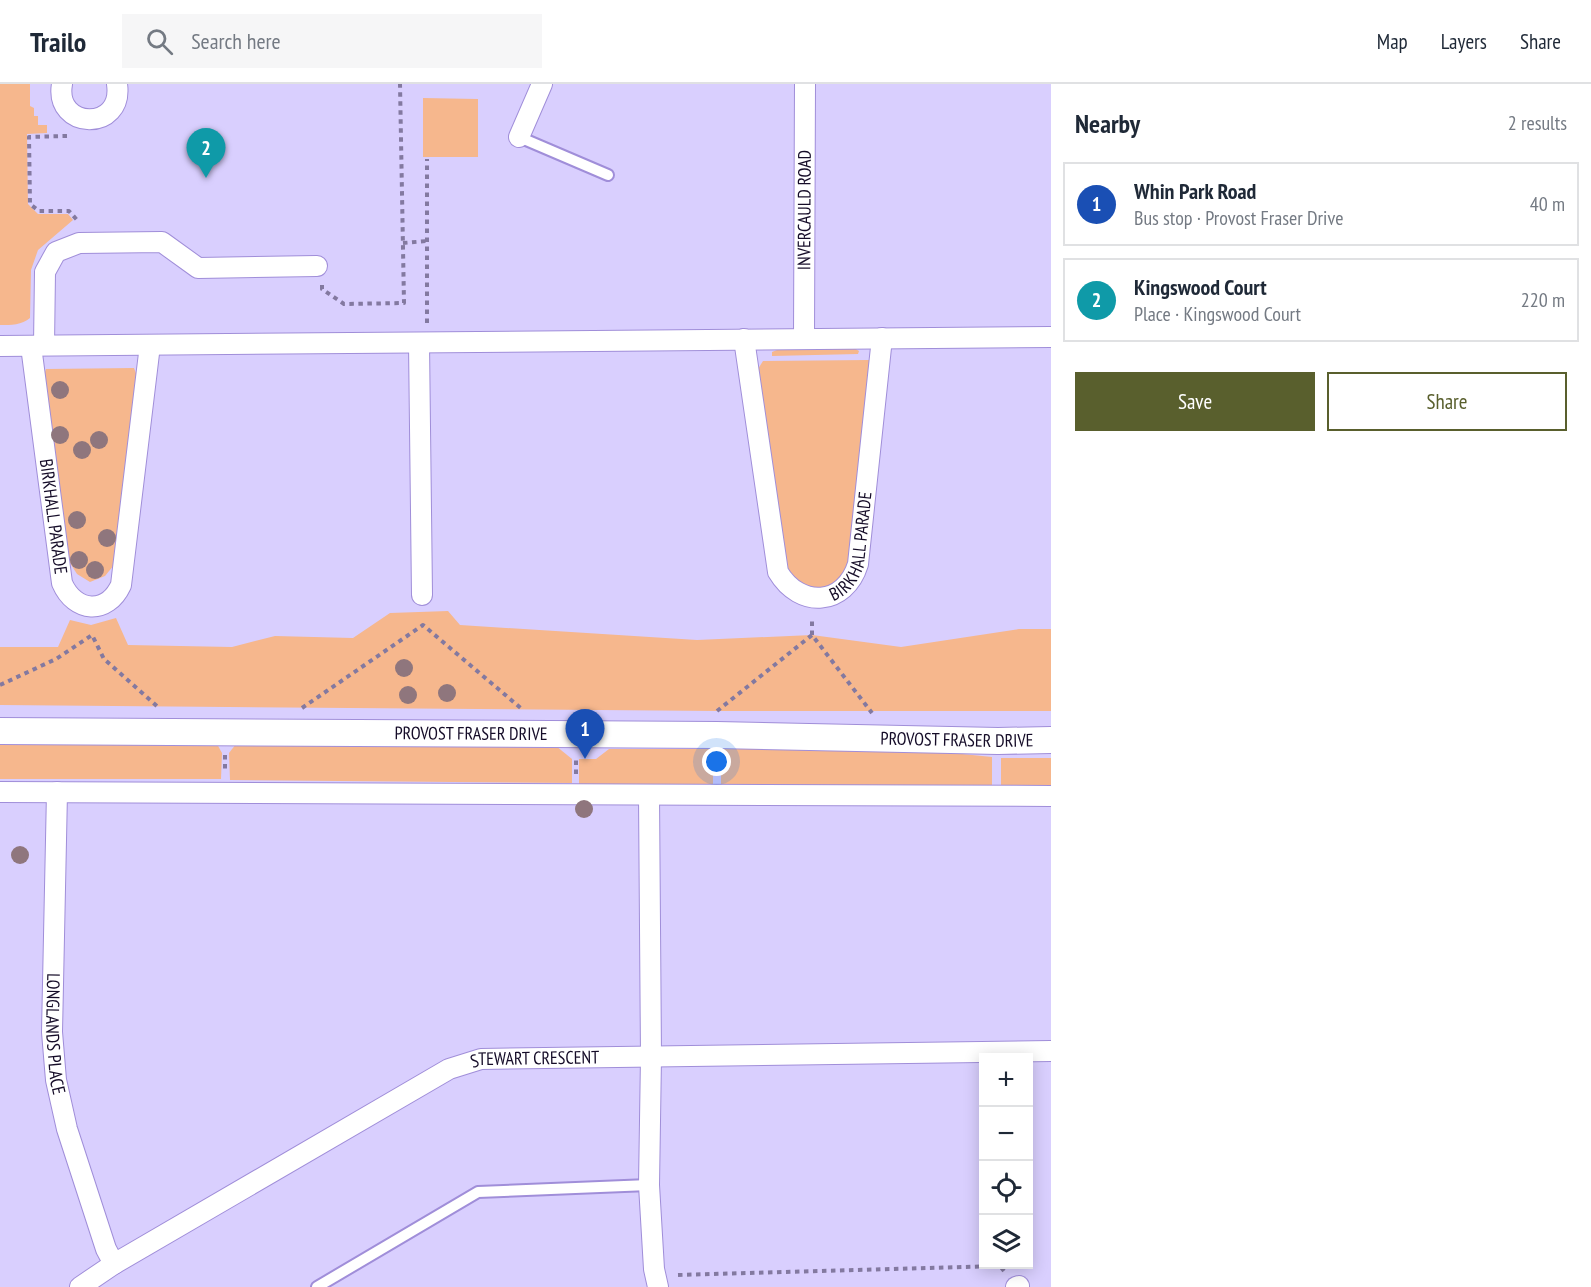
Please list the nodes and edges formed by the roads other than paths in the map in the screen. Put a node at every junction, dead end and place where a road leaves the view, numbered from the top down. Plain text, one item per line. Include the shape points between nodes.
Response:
1 (62, 84) edge
2 (117, 84) edge
3 (542, 84) edge
4 (805, 84) edge
5 (519, 137) joint
6 (608, 175) dead end
7 (319, 272) road end
8 (423, 334) junction
9 (1051, 337) edge
10 (804, 338) junction
11 (882, 338) junction
12 (744, 339) junction
13 (38, 345) junction
14 (150, 345) junction
15 (0, 346) edge
16 (422, 595) dead end
17 (0, 731) edge
18 (1051, 740) edge
19 (0, 792) edge
20 (57, 792) junction
21 (649, 795) junction
22 (1051, 796) edge
23 (1051, 1052) edge
24 (651, 1057) junction
25 (649, 1185) junction
26 (114, 1264) junction
27 (657, 1281) edge
28 (80, 1287) edge
29 (317, 1287) edge

1 - 2 street via 62,100 67,109 74,116 93,120 111,110 116,102
3 - 5 street
4 - 10 street, INVERCAULD ROAD
5 - 6 lane
7 - 13 street, BIRKHALL PARADE via 198,268 162,242 79,243 56,252 45,272
8 - 12 street
8 - 14 street
8 - 16 street
9 - 11 street
10 - 11 street
10 - 12 street
11 - 12 street, BIRKHALL PARADE via 858,564 842,590 813,598 792,590 778,573
13 - 14 street
13 - 14 street, BIRKHALL PARADE via 62,583 72,599 90,606 110,601 121,585
13 - 15 street
17 - 18 street, PROVOST FRASER DRIVE
19 - 20 street
20 - 21 street
20 - 26 street, LONGLANDS PLACE via 52,1032 56,1080 67,1129
21 - 22 street
21 - 24 street
23 - 24 street, STEWART CRESCENT
24 - 25 street
24 - 26 street, STEWART CRESCENT via 481,1059 449,1069
25 - 27 street
25 - 29 lane via 478,1192
26 - 28 street, STEWART CRESCENT

